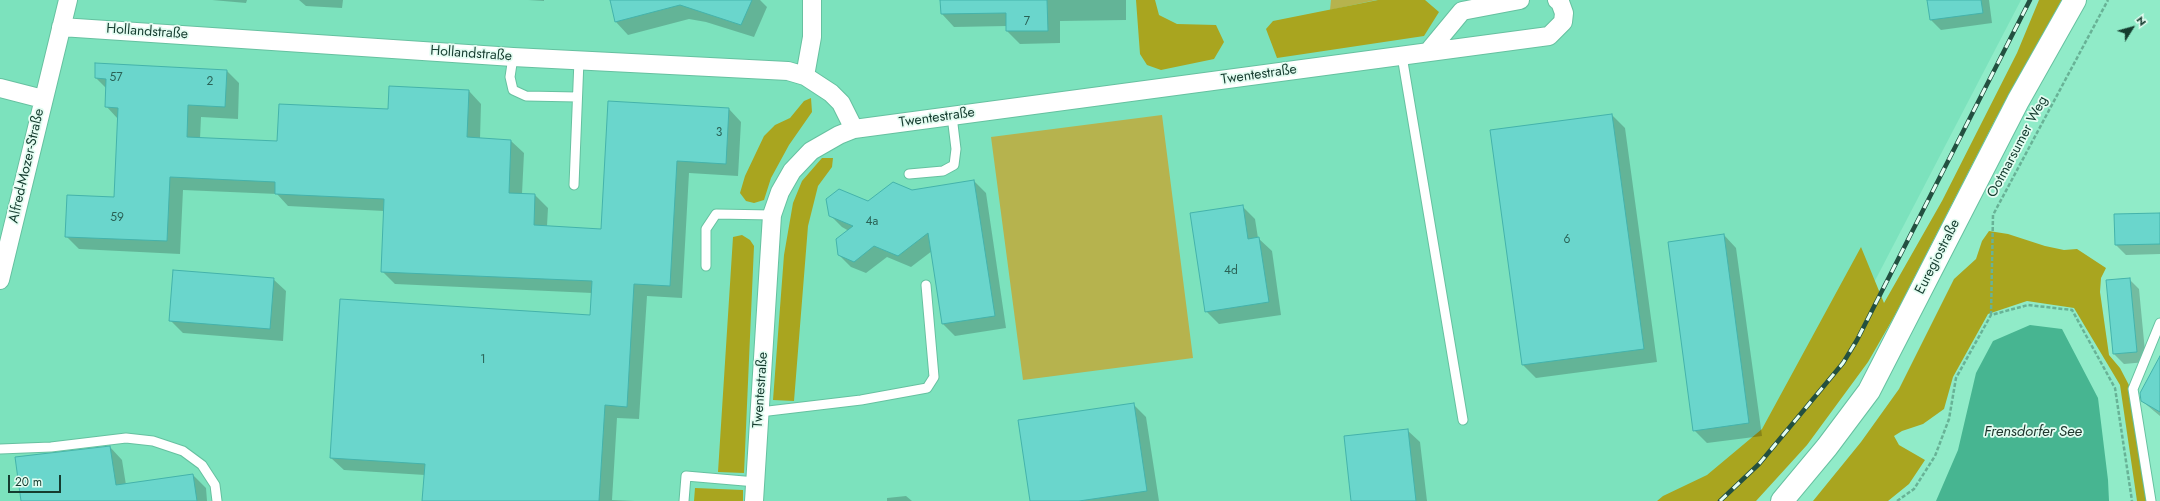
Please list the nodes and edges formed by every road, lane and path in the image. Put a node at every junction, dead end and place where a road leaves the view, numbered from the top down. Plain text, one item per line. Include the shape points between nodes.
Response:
1 (68, 0) edge
2 (812, 0) edge
3 (1520, 0) edge
4 (1557, 0) edge
5 (2075, 0) edge
6 (2108, 0) edge
7 (61, 28) junction
8 (1428, 52) junction
9 (1402, 56) junction
10 (513, 57) junction
11 (579, 60) junction
12 (805, 76) junction
13 (0, 88) edge
14 (577, 96) junction
15 (43, 100) junction
16 (952, 116) junction
17 (854, 129) junction
18 (909, 174) dead end
19 (574, 185) dead end
20 (772, 215) junction
21 (706, 266) dead end
22 (0, 280) edge
23 (926, 285) dead end
24 (1991, 315) junction
25 (2160, 323) edge
26 (760, 412) junction
27 (1463, 420) dead end
28 (0, 449) edge
29 (756, 482) junction
30 (217, 501) edge
31 (684, 501) edge
32 (754, 501) edge
33 (1782, 501) edge
34 (1897, 501) edge
35 (2132, 501) edge
36 (2151, 501) edge

1 - 7 street, Alfred-Mozer-Straße
2 - 12 street via 812,37
3 - 8 street via 1462,11
4 - 8 street, Twentestraße via 1564,13 1563,22 1549,36
5 - 33 main road, Euregiostraße via 2018,101 1869,391
6 - 24 path, Ootmarsumer Weg via 1992,215
7 - 10 street, Hollandstraße
7 - 15 street, Alfred-Mozer-Straße
8 - 9 street, Twentestraße
9 - 16 street, Twentestraße
9 - 27 lane
10 - 11 street, Hollandstraße
10 - 14 lane via 510,77 513,90 526,96
11 - 12 street, Hollandstraße via 788,71
11 - 14 lane
12 - 17 street, Hollandstraße via 817,82 841,103
13 - 15 street, Alfred-Mozer-Straße
14 - 19 lane
15 - 22 street, Alfred-Mozer-Straße
16 - 17 street, Twentestraße
16 - 18 lane via 956,149 954,164 943,171
17 - 20 street, Twentestraße via 811,151 792,171 780,192
20 - 21 lane via 716,214 706,229
20 - 26 street, Twentestraße
23 - 26 lane via 934,377 927,388 861,400
24 - 34 path via 1956,378 1949,419 1935,456 1914,488
24 - 35 path via 2028,305 2072,310 2115,388
25 - 36 lane via 2133,389
26 - 29 street, Twentestraße
28 - 30 lane via 51,447 126,438 153,441 183,451 202,465 214,485
29 - 31 lane via 686,476
29 - 32 street, Twentestraße

